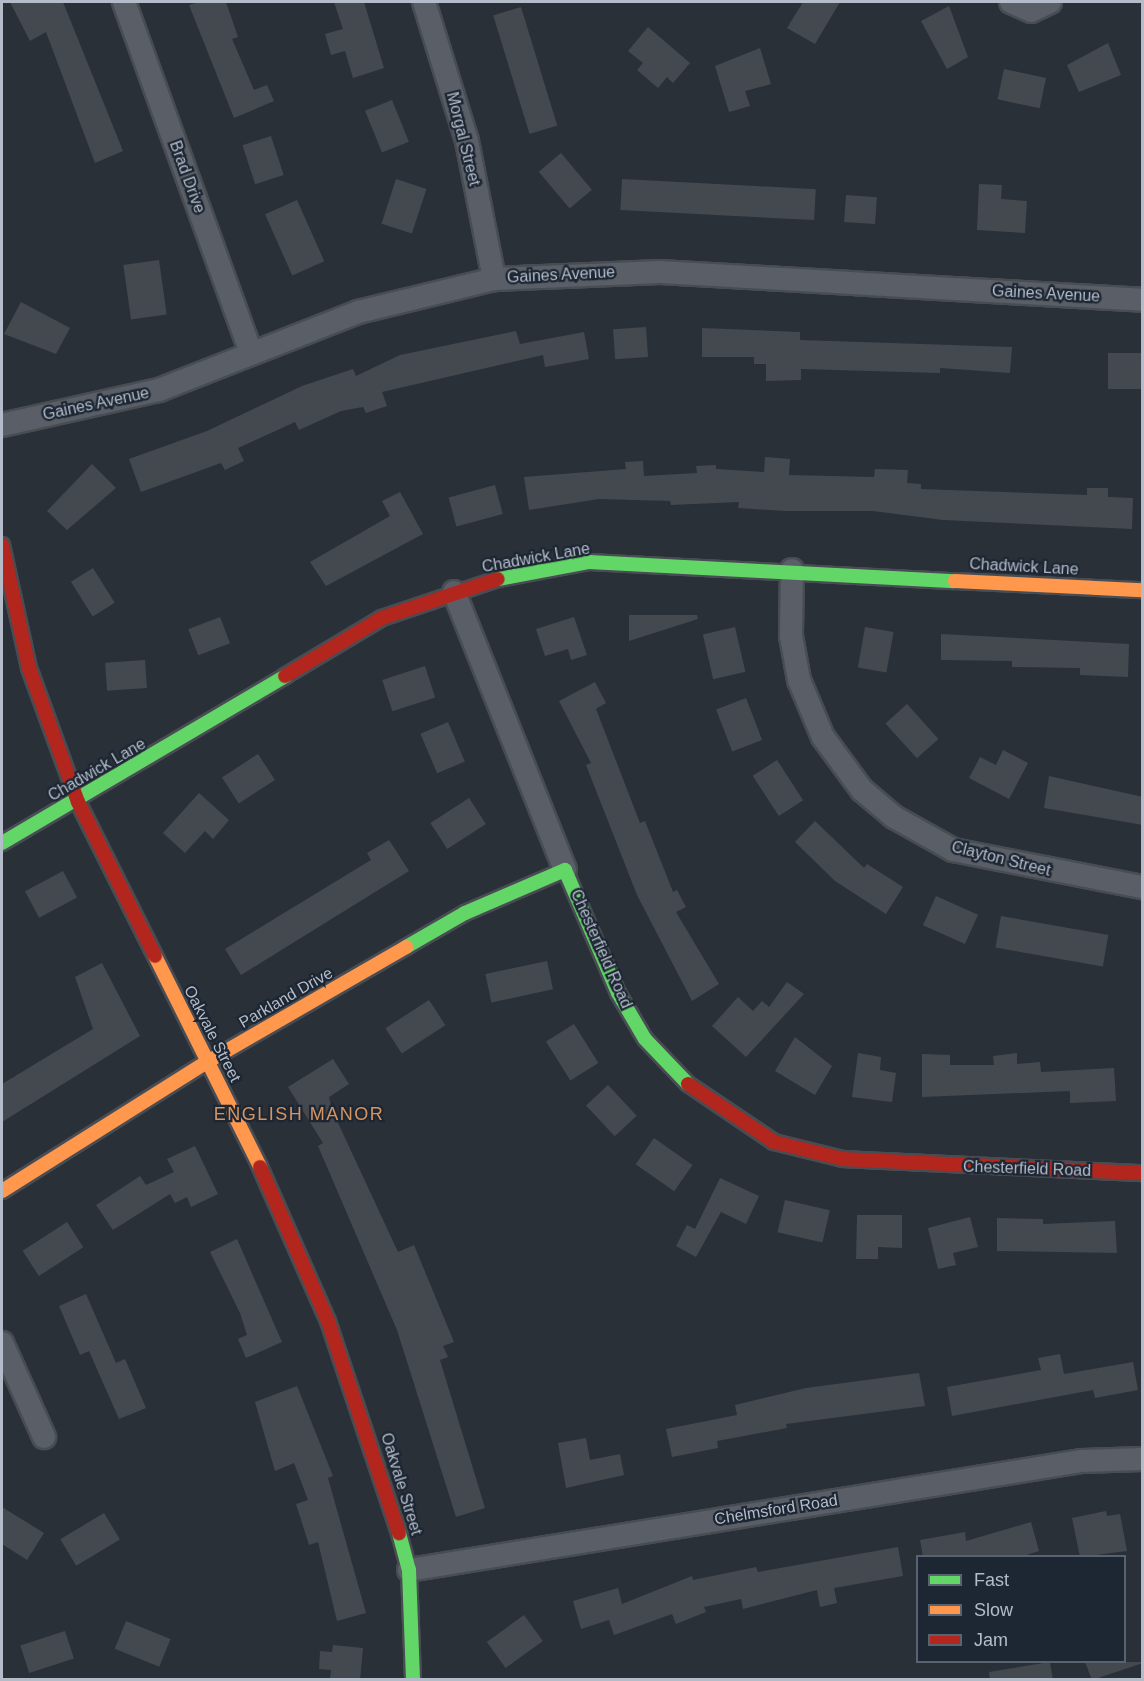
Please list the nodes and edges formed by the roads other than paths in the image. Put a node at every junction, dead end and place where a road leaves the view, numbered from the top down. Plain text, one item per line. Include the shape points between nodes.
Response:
1 (124, 2) edge
2 (424, 2) edge
3 (1011, 2) edge
4 (1050, 2) edge
5 (494, 279) junction
6 (1143, 300) edge
7 (251, 352) junction
8 (2, 425) edge
9 (2, 544) edge
10 (792, 570) junction
11 (1143, 590) edge
12 (454, 592) junction
13 (78, 802) junction
14 (2, 843) edge
15 (566, 870) junction
16 (1143, 887) edge
17 (207, 1062) junction
18 (1143, 1173) edge
19 (2, 1191) edge
20 (2, 1343) edge
21 (44, 1437) dead end
22 (1143, 1459) edge
23 (409, 1570) junction
24 (413, 1680) edge

1 - 7 street, Brad Drive
2 - 5 street, Morgal Street via 466,141
3 - 4 street via 1031,11
5 - 6 street, Gaines Avenue via 660,272
5 - 7 street, Gaines Avenue via 358,312
7 - 8 street, Gaines Avenue via 159,390
9 - 13 street, Oakvale Street via 29,668
10 - 11 street, Chadwick Lane
10 - 12 street, Chadwick Lane via 589,562
10 - 16 street, Clayton Street via 791,636 799,680 823,737 862,790 894,817 953,850 1021,868
12 - 13 street, Chadwick Lane via 382,618
12 - 15 street, Chesterfield Road
13 - 14 street, Chadwick Lane
13 - 17 street, Oakvale Street
15 - 17 street, Parkland Drive via 465,913
15 - 18 street, Chesterfield Road via 618,993 645,1039 700,1097 774,1142 843,1160 907,1166
17 - 19 street, Parkland Drive
17 - 23 street, Oakvale Street via 271,1188 328,1321 380,1465
20 - 21 street
22 - 23 street, Chelmsford Road via 1082,1461
23 - 24 street, Oakvale Street

